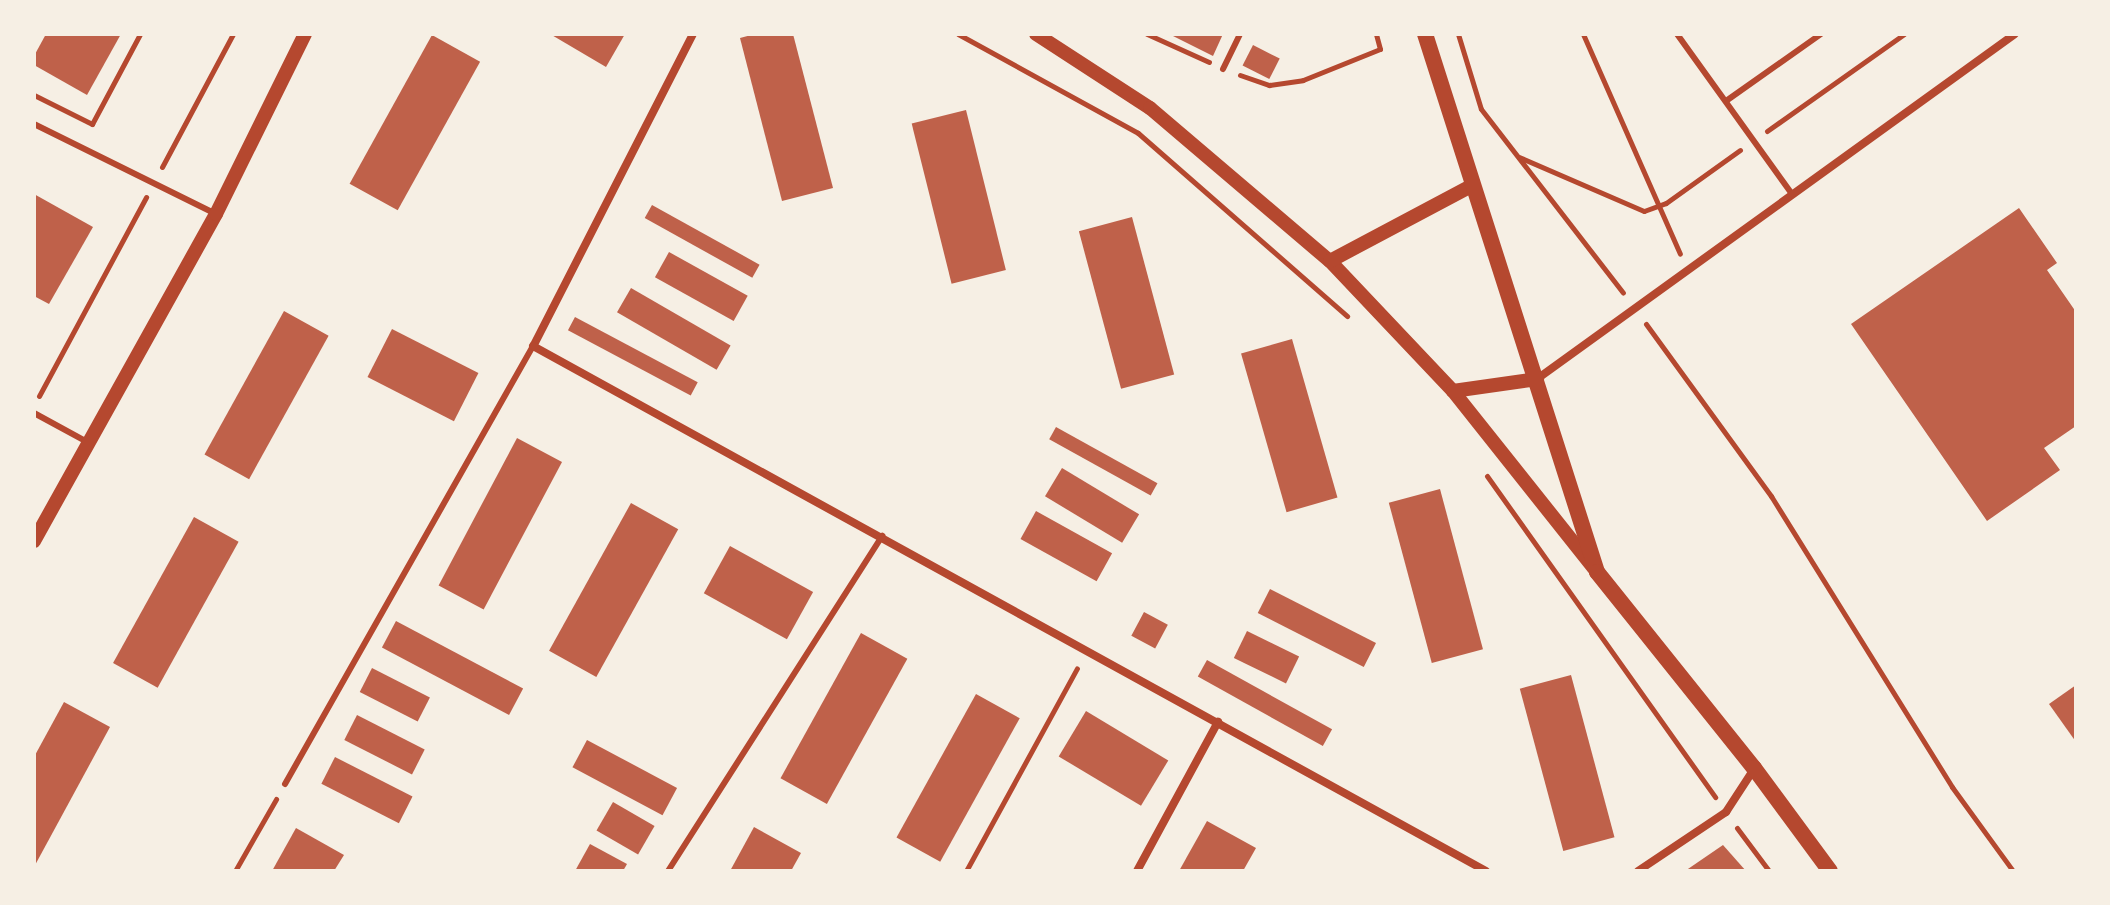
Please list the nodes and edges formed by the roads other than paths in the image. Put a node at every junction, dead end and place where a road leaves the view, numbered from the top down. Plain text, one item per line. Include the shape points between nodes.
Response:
1 (305, 34) edge
2 (693, 34) edge
3 (1036, 34) edge
4 (1240, 34) edge
5 (1425, 34) edge
6 (1677, 34) edge
7 (1821, 34) edge
8 (2015, 34) edge
9 (1223, 69) road end
10 (1726, 101) junction
11 (34, 124) edge
12 (1473, 185) junction
13 (1792, 194) junction
14 (216, 214) junction
15 (1330, 261) junction
16 (533, 346) junction
17 (1537, 379) junction
18 (1453, 391) junction
19 (34, 413) edge
20 (89, 443) junction
21 (882, 536) junction
22 (34, 541) edge
23 (1597, 572) junction
24 (1218, 722) junction
25 (1754, 768) junction
26 (285, 784) road end
27 (668, 871) edge
28 (1137, 871) edge
29 (1486, 871) edge
30 (1638, 871) edge
31 (1830, 871) edge

1 - 14 street
2 - 16 street
3 - 15 street via 1150,108
4 - 9 lane
5 - 12 main road
6 - 10 lane
7 - 10 lane
8 - 13 street
10 - 13 lane
11 - 14 lane
12 - 15 street
12 - 17 main road
13 - 17 street
14 - 20 street
15 - 18 street
16 - 21 street
16 - 26 lane
17 - 18 street
17 - 23 main road
18 - 23 street
19 - 20 lane
20 - 22 street
21 - 24 street
21 - 27 lane
23 - 25 main road
24 - 28 street
24 - 29 street
25 - 30 street via 1726,812
25 - 31 main road

